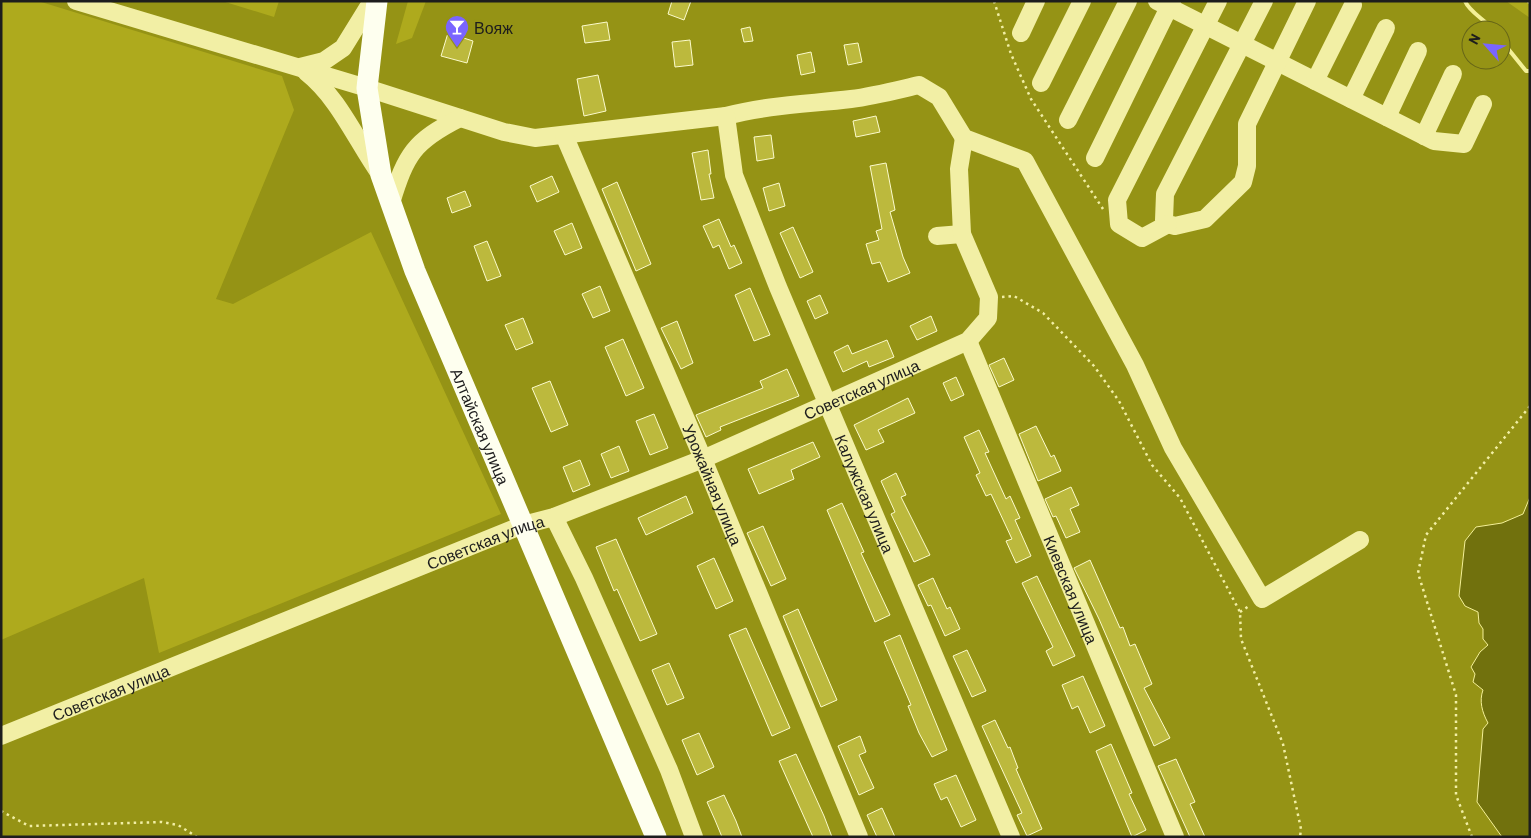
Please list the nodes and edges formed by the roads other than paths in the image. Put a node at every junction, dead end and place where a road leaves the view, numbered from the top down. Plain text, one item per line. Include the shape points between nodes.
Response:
1 (76, 1) edge
2 (372, 1) edge
3 (377, 1) edge
4 (1036, 1) edge
5 (1082, 1) edge
6 (1128, 1) edge
7 (1218, 1) edge
8 (1264, 1) edge
9 (1308, 1) edge
10 (1166, 3) edge
11 (1353, 5) dead end
12 (1206, 26) junction
13 (1386, 28) dead end
14 (1021, 33) dead end
15 (1242, 44) junction
16 (1418, 51) dead end
17 (1277, 62) junction
18 (300, 67) junction
19 (1453, 74) dead end
20 (1316, 81) junction
21 (1041, 83) dead end
22 (367, 88) junction
23 (1352, 99) junction
24 (1483, 104) dead end
25 (726, 116) junction
26 (460, 118) junction
27 (1387, 118) junction
28 (1068, 120) dead end
29 (564, 135) junction
30 (1424, 136) junction
31 (964, 138) junction
32 (1094, 158) dead end
33 (381, 176) junction
34 (391, 203) junction
35 (1168, 224) junction
36 (962, 234) junction
37 (937, 236) dead end
38 (968, 341) junction
39 (828, 404) junction
40 (703, 458) junction
41 (554, 517) junction
42 (523, 525) junction
43 (1360, 540) dead end
44 (1, 736) edge
45 (656, 837) edge
46 (694, 837) edge
47 (859, 837) edge
48 (1011, 837) edge
49 (1175, 837) edge

1 - 18 street
2 - 18 street via 343,48 324,61
3 - 22 main road, Алтайская улица
4 - 14 street
5 - 21 street
6 - 28 street
7 - 12 street
8 - 15 street
9 - 17 street
10 - 12 street
10 - 32 street
11 - 20 street
12 - 15 street
12 - 35 street via 1117,200 1118,224 1142,238
13 - 23 street
15 - 17 street
15 - 35 street via 1165,194 1164,220
16 - 27 street
17 - 20 street
17 - 35 street via 1247,124 1247,166 1243,182 1205,219 1175,226
18 - 22 street
18 - 33 street via 320,84 345,117
19 - 30 street
20 - 23 street
22 - 26 street
22 - 33 main road, Алтайская улица
23 - 27 street
24 - 30 street via 1464,144 1434,141
25 - 29 street
25 - 31 street via 746,110 854,99 919,86 939,97
25 - 39 street, Калужская улица via 734,175
26 - 29 street via 535,138
26 - 34 street via 431,133 414,150 399,178
27 - 30 street
29 - 40 street, Урожайная улица
31 - 36 street via 959,168
31 - 43 street via 1025,161 1136,365 1173,448 1262,599
33 - 34 main road, Алтайская улица
34 - 42 main road, Алтайская улица via 415,271
36 - 37 street
36 - 38 street via 989,297 988,318
38 - 39 street, Советская улица
38 - 49 street, Киевская улица
39 - 40 street, Советская улица
39 - 48 street, Калужская улица
40 - 41 street, Советская улица
40 - 47 street, Урожайная улица
41 - 42 street, Советская улица
41 - 46 street via 662,754
42 - 44 street, Советская улица
42 - 45 main road, Алтайская улица

